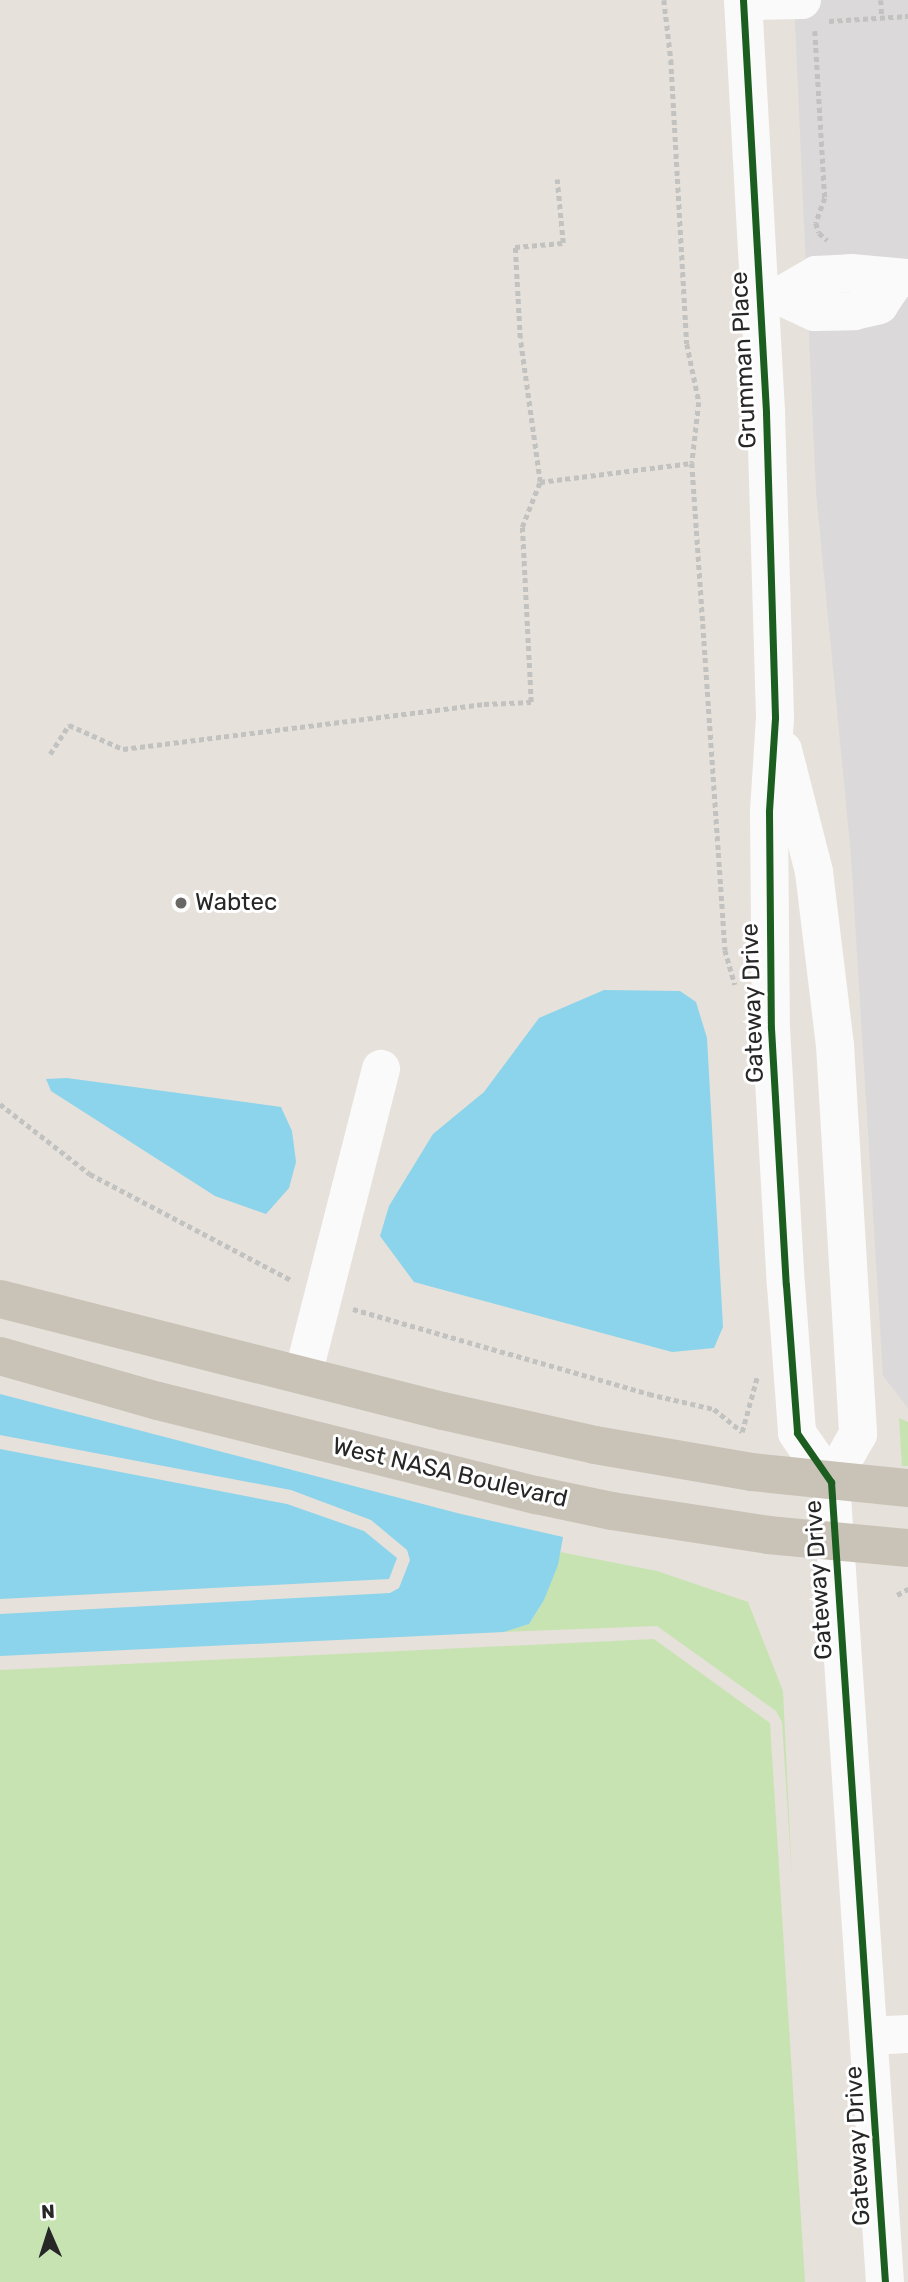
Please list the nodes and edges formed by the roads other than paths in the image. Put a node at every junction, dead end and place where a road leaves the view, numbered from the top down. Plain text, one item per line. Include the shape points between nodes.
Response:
1 (802, 0) edge
2 (743, 1) edge
3 (902, 278) edge
4 (770, 297) junction
5 (775, 718) junction
6 (381, 1069) dead end
7 (0, 1298) edge
8 (0, 1356) edge
9 (303, 1375) junction
10 (831, 1482) junction
11 (908, 1488) edge
12 (836, 1542) junction
13 (908, 1548) edge
14 (908, 2034) edge
15 (870, 2036) junction
16 (886, 2282) edge

1 - 2 street
2 - 4 street, Grumman Place
3 - 4 street via 816,275
4 - 5 street, Grumman Place
5 - 10 street, Gateway Drive via 769,812 771,1028 786,1285 797,1433
5 - 10 street, Gateway Drive via 814,872 835,1045 858,1434
6 - 9 street
7 - 9 main road
8 - 12 main road, West NASA Boulevard via 158,1401 536,1495 676,1521
9 - 10 main road via 595,1445
10 - 11 main road
10 - 12 street, Gateway Drive
12 - 13 main road, West NASA Boulevard
12 - 15 street, Gateway Drive
14 - 15 street
15 - 16 street, Gateway Drive

